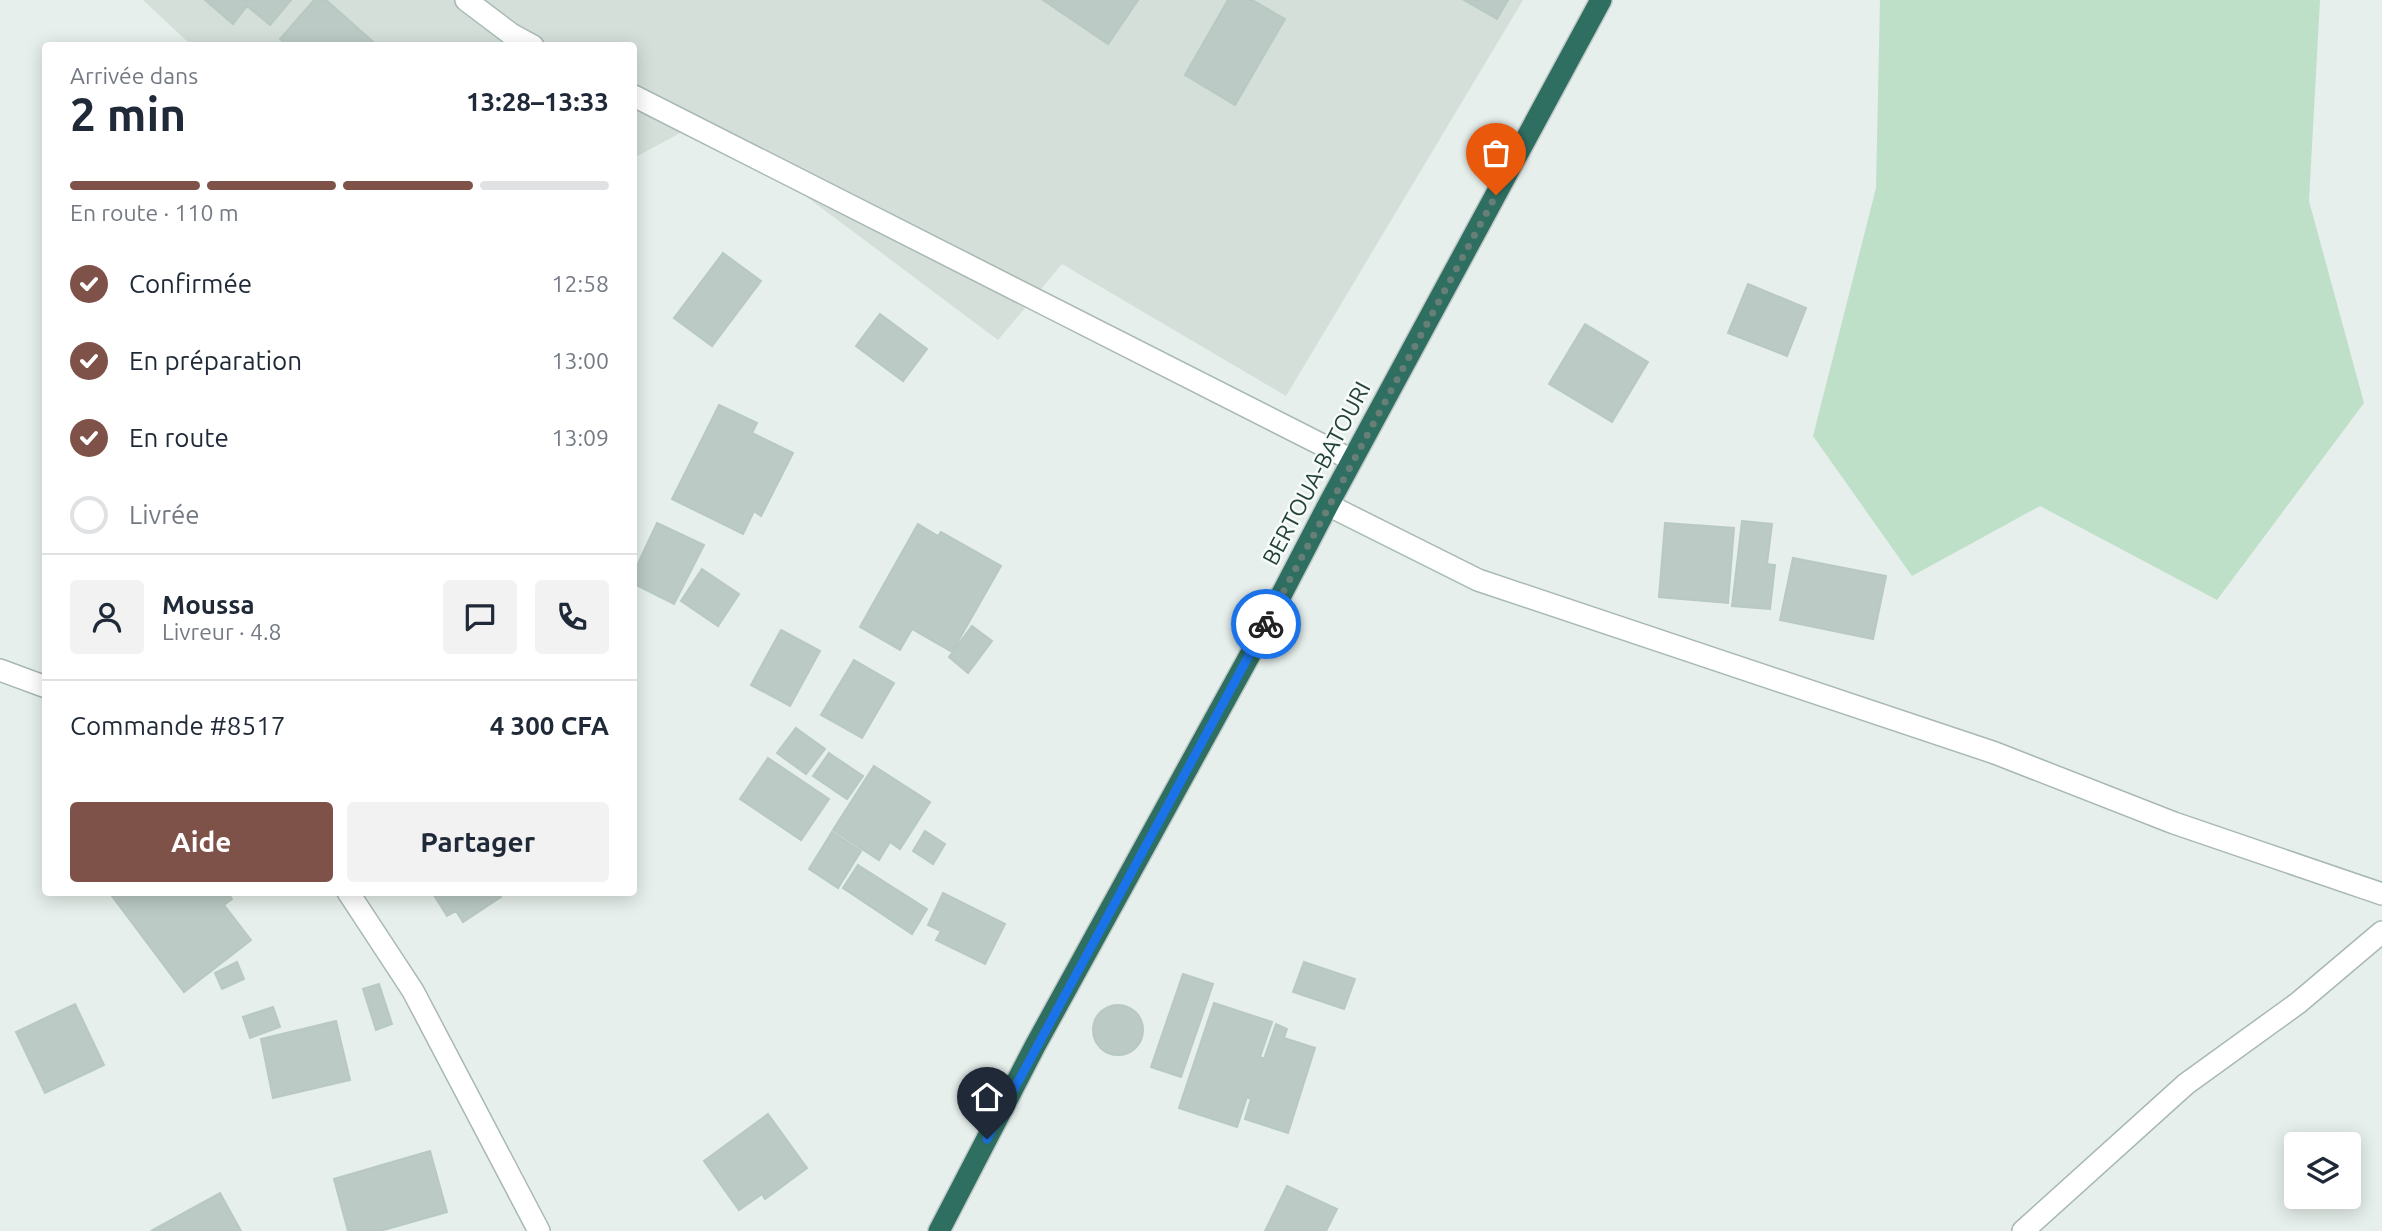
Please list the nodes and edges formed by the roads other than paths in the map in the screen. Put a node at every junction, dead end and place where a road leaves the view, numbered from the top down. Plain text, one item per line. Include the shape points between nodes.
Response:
1 (466, 0) edge
2 (1601, 0) edge
3 (526, 42) edge
4 (637, 98) edge
5 (1352, 460) junction
6 (1328, 505) junction
7 (0, 670) edge
8 (42, 686) edge
9 (2382, 894) edge
10 (351, 896) edge
11 (2382, 932) edge
12 (539, 1231) edge
13 (939, 1231) edge
14 (2023, 1231) edge

1 - 3 street
2 - 5 highway, BERTOUA-BATOURI
4 - 5 street
5 - 6 highway, BERTOUA-BATOURI
6 - 9 street via 1478,580 1995,753 2174,823
6 - 13 highway, BERTOUA-BATOURI
7 - 8 street
10 - 12 street via 413,990
11 - 14 street via 2298,1003 2186,1084

